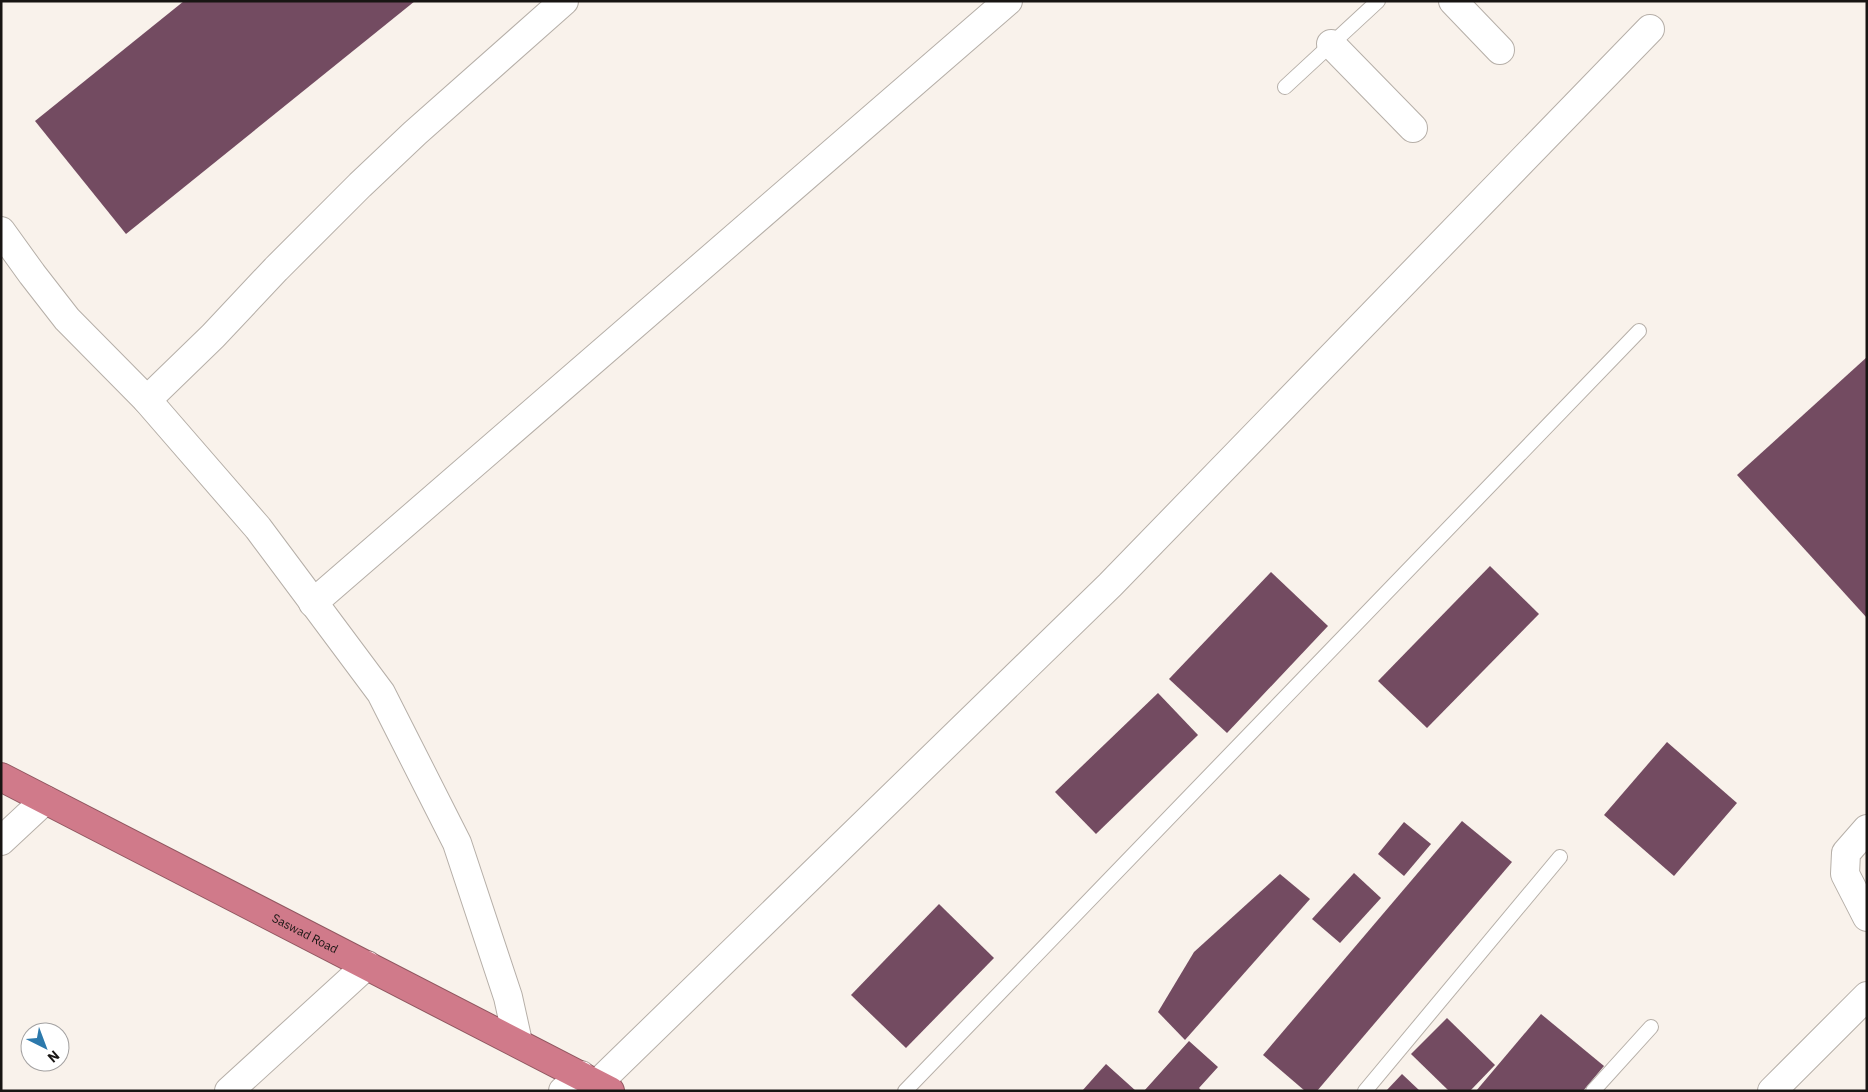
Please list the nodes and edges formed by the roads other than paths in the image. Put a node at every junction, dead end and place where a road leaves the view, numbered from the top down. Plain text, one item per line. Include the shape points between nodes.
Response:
1 (564, 1) edge
2 (1008, 1) edge
3 (1378, 1) edge
4 (1454, 1) edge
5 (1650, 29) dead end
6 (1331, 44) junction
7 (1500, 50) dead end
8 (1285, 87) dead end
9 (1413, 128) dead end
10 (1, 231) edge
11 (1639, 332) dead end
12 (147, 400) junction
13 (314, 602) junction
14 (1, 777) edge
15 (45, 800) junction
16 (1867, 829) edge
17 (1, 841) edge
18 (1560, 857) dead end
19 (1867, 916) edge
20 (367, 965) junction
21 (1867, 996) edge
22 (1651, 1028) dead end
23 (518, 1042) junction
24 (588, 1085) edge
25 (229, 1091) edge
26 (905, 1091) edge
27 (1365, 1091) edge
28 (1593, 1091) edge
29 (1772, 1091) edge

1 - 12 street via 415,133
2 - 13 street
3 - 6 lane
4 - 7 street
5 - 24 street via 1110,585
6 - 8 lane
6 - 9 street
10 - 12 street via 67,318
11 - 26 lane
12 - 13 street via 258,528
13 - 23 street via 381,693 457,843 508,997
14 - 15 highway, Saswad Road
15 - 17 street
15 - 20 highway, Saswad Road
16 - 19 street via 1846,853 1845,874
18 - 27 lane
20 - 23 highway, Saswad Road
20 - 25 street
21 - 29 street
22 - 28 lane
23 - 24 highway, Saswad Road

